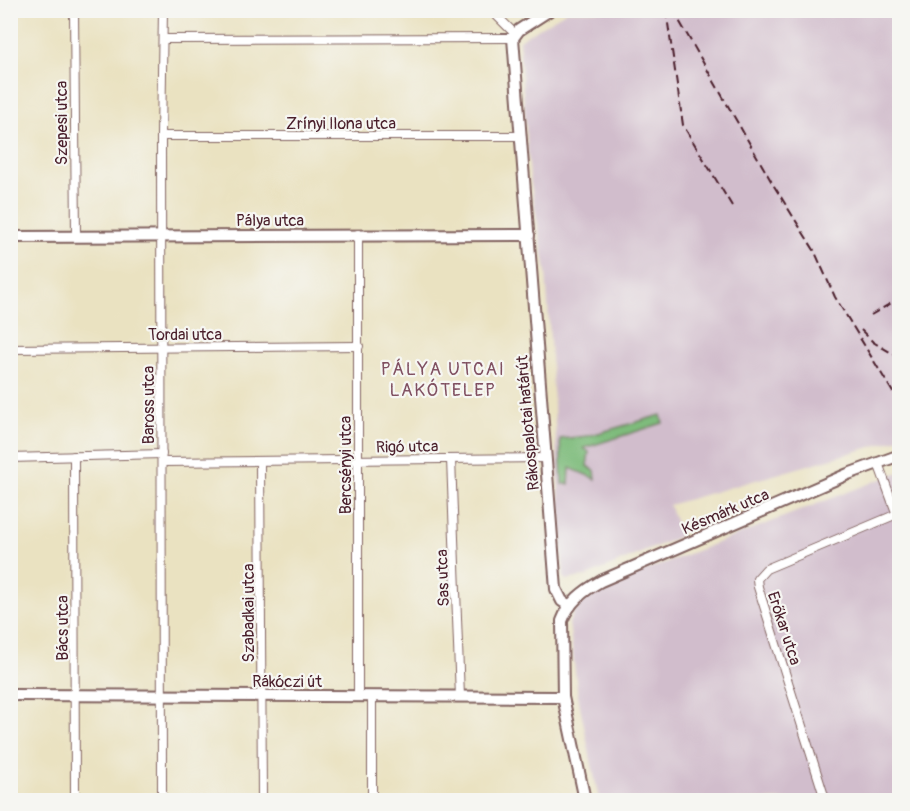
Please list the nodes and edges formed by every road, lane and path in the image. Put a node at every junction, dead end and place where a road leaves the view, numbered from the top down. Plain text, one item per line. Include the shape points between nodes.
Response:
1 (74, 10) edge
2 (163, 10) edge
3 (491, 10) edge
4 (550, 10) edge
5 (514, 36) junction
6 (163, 39) junction
7 (161, 136) junction
8 (521, 136) junction
9 (358, 234) junction
10 (529, 235) junction
11 (75, 236) junction
12 (162, 236) junction
13 (10, 237) edge
14 (359, 346) junction
15 (162, 348) junction
16 (10, 349) edge
17 (900, 455) edge
18 (74, 456) junction
19 (10, 458) edge
20 (162, 458) junction
21 (546, 458) junction
22 (451, 459) junction
23 (359, 460) junction
24 (260, 461) junction
25 (878, 463) junction
26 (897, 514) junction
27 (900, 523) edge
28 (570, 606) junction
29 (10, 695) edge
30 (76, 695) junction
31 (162, 695) junction
32 (262, 696) junction
33 (358, 696) junction
34 (372, 696) junction
35 (460, 697) junction
36 (563, 697) junction
37 (825, 799) dead end
38 (75, 801) edge
39 (162, 801) edge
40 (262, 801) edge
41 (372, 801) edge
42 (585, 801) edge

1 - 11 street, Szepesi utca
2 - 6 street, Baross utca
3 - 5 street
4 - 5 street
5 - 6 street
5 - 8 street, Rákospalotai határút
6 - 7 street, Baross utca
7 - 8 street, Zrínyi Ilona utca
7 - 12 street, Baross utca
8 - 10 street, Rákospalotai határút
9 - 10 street, Pálya utca
9 - 12 street, Pálya utca
9 - 14 street, Bercsényi utca
10 - 21 street, Rákospalotai határút
11 - 12 street, Pálya utca
11 - 13 street, Pálya utca
12 - 15 street, Baross utca
14 - 15 street, Tordai utca
14 - 23 street, Bercsényi utca
15 - 16 street, Tordai utca
15 - 20 street, Baross utca
17 - 25 street, Késmárk utca
18 - 19 street, Rigó utca
18 - 20 street, Rigó utca
18 - 30 street, Bács utca
20 - 24 street, Rigó utca
20 - 31 street, Baross utca
21 - 22 street, Rigó utca
21 - 28 street, Rákospalotai határút via 556,589
22 - 23 street, Rigó utca
22 - 35 street, Sas utca
23 - 24 street, Rigó utca
23 - 33 street, Bercsényi utca
24 - 32 street, Szabadkai utca
25 - 26 street
25 - 28 street, Késmárk utca via 601,581
26 - 27 street
26 - 37 street, Erőkar utca via 766,569 757,579
28 - 36 street via 561,633
29 - 30 street, Rákóczi út
30 - 31 street, Rákóczi út
30 - 38 street, Bács utca
31 - 32 street, Rákóczi út
31 - 39 street, Baross utca
32 - 33 street, Rákóczi út
32 - 40 street, Szabadkai utca
33 - 34 street, Rákóczi út
34 - 35 street, Rákóczi út
34 - 41 street
35 - 36 street, Rákóczi út
36 - 42 street

